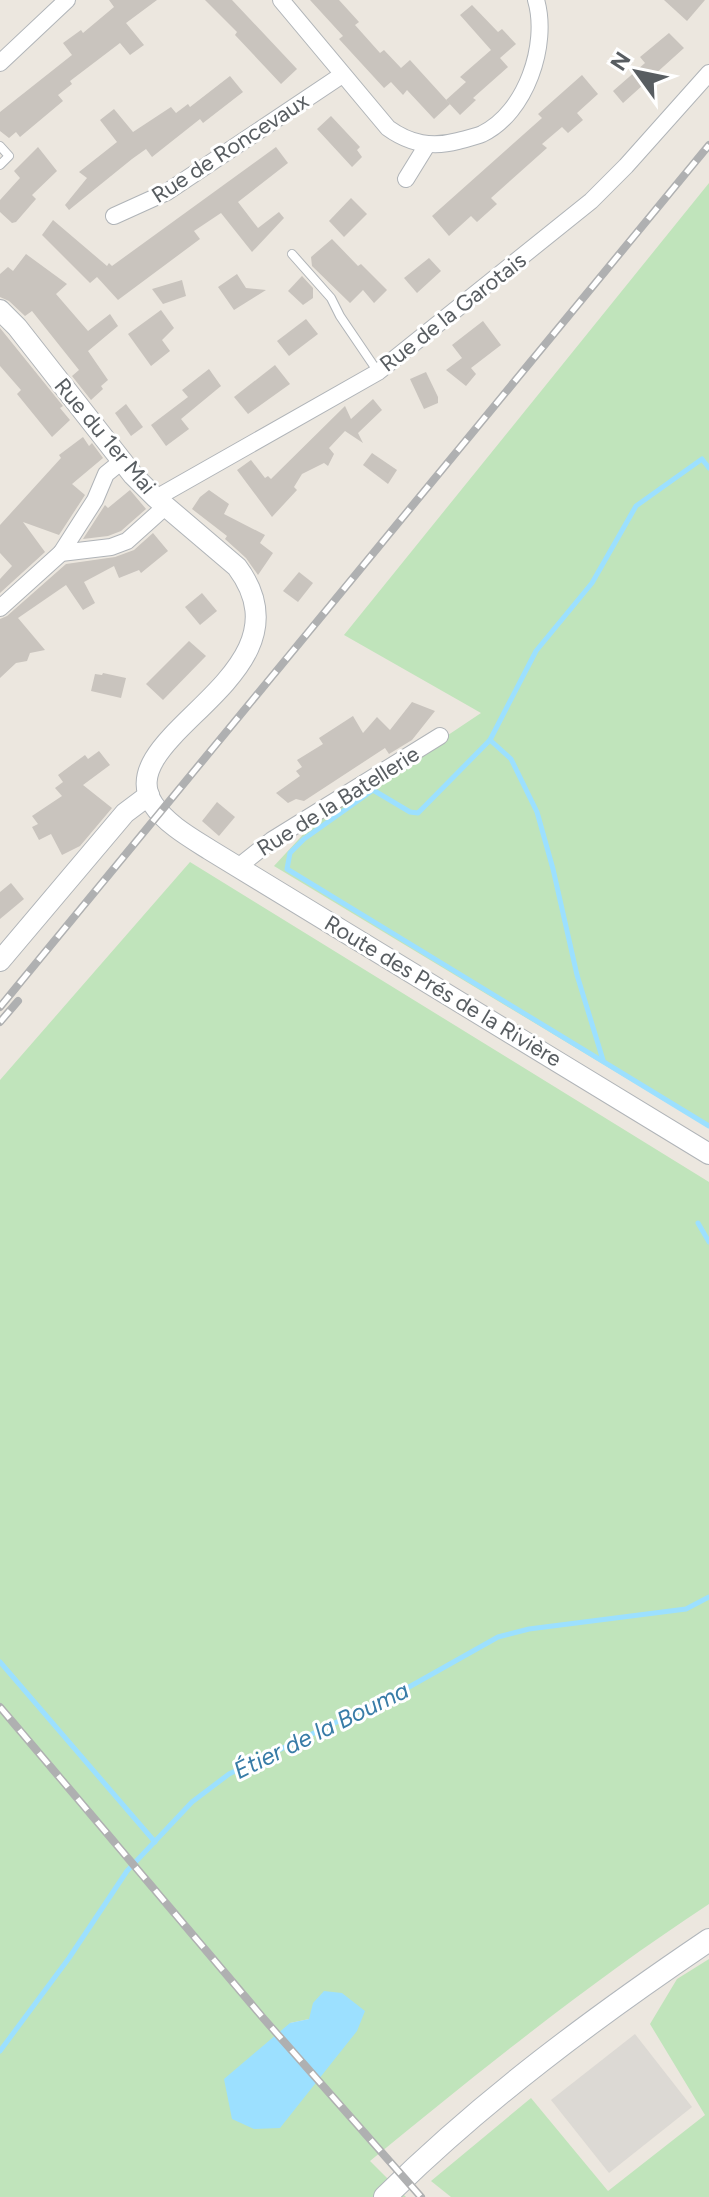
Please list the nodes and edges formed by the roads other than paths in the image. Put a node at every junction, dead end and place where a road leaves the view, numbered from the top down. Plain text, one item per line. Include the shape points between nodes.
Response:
1 (67, 0) edge
2 (281, 0) edge
3 (536, 0) edge
4 (0, 63) edge
5 (709, 73) edge
6 (342, 75) junction
7 (427, 145) junction
8 (0, 146) edge
9 (0, 165) edge
10 (406, 179) dead end
11 (114, 216) dead end
12 (292, 254) dead end
13 (0, 310) edge
14 (378, 372) junction
15 (122, 461) junction
16 (161, 502) junction
17 (61, 553) junction
18 (0, 608) edge
19 (440, 736) dead end
20 (149, 795) junction
21 (238, 867) junction
22 (0, 961) edge
23 (709, 1154) edge
24 (709, 1940) edge
25 (385, 2197) edge

1 - 4 street
2 - 6 street
3 - 7 street via 541,18 533,72 504,118 482,134
5 - 14 street, Rue de la Garotais via 591,201
6 - 7 street via 388,128 404,140
6 - 11 street, Rue de Roncevaux via 167,192
7 - 10 street
8 - 9 lane via 9,156
12 - 14 lane via 331,298
13 - 15 street, Rue du 1er Mai
14 - 16 street, Rue de la Garotais
15 - 16 street, Rue du 1er Mai
15 - 17 street via 106,474
16 - 17 street, Rue de la Garotais via 127,541
16 - 20 street, Rue du 1er Mai via 246,579 254,600 254,635 236,669 152,763
17 - 18 street
19 - 21 street, Rue de la Batellerie via 272,840
20 - 21 street, Route des Prés de la Rivière via 178,828
20 - 22 street via 125,813
21 - 23 street, Route des Prés de la Rivière
24 - 25 main road via 564,2043

